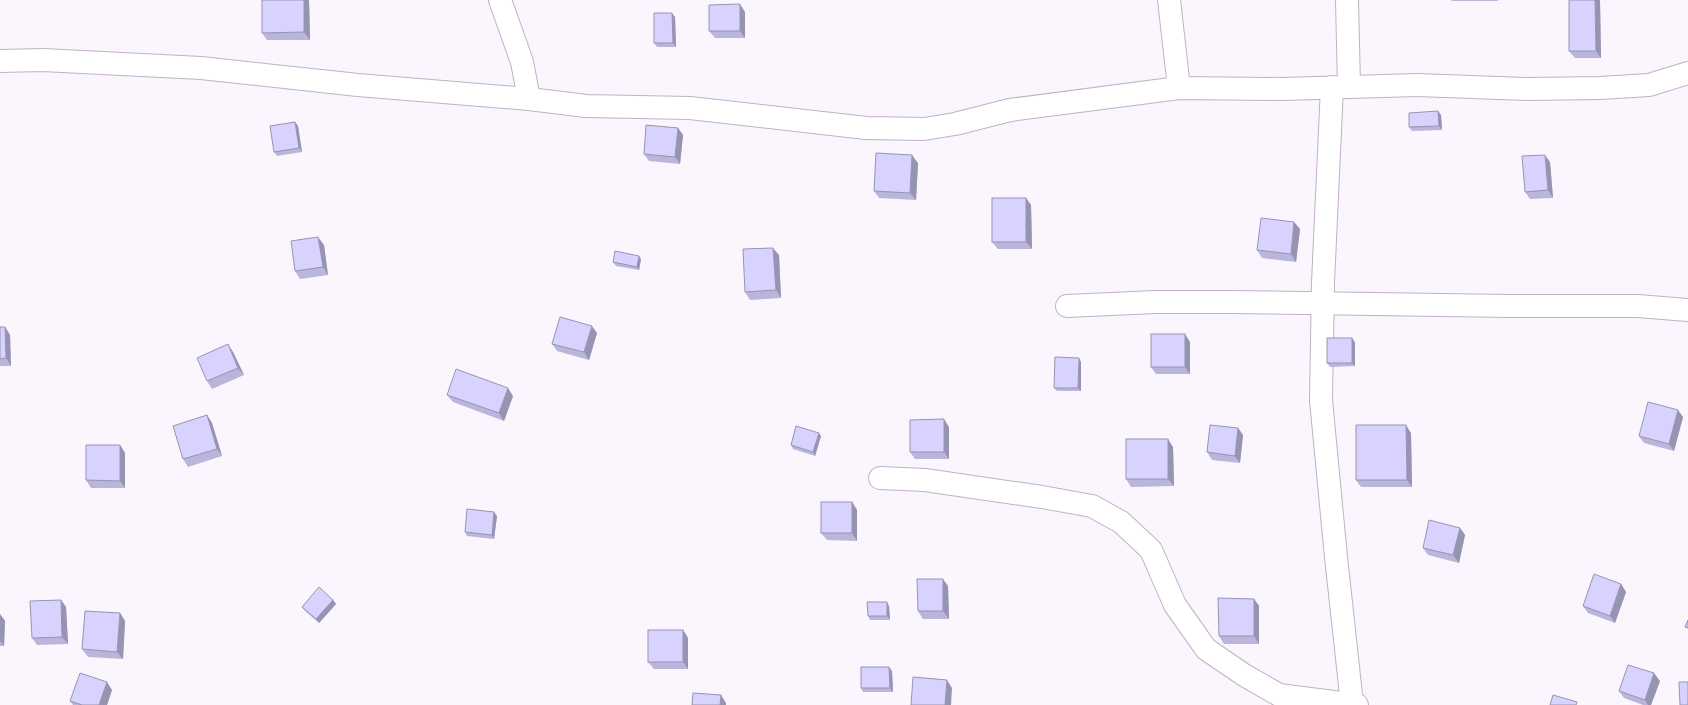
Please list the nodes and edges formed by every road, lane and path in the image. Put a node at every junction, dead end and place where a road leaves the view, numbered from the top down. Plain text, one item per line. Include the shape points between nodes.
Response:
1 (500, 0) edge
2 (1169, 0) edge
3 (1347, 0) edge
4 (0, 61) edge
5 (1688, 73) edge
6 (1340, 87) junction
7 (1179, 88) junction
8 (529, 99) junction
9 (1323, 304) junction
10 (1067, 306) dead end
11 (1688, 310) edge
12 (880, 478) dead end
13 (1355, 705) edge

1 - 8 street via 522,62
2 - 7 street
3 - 6 street
4 - 8 street via 43,60 201,68 358,85
5 - 6 street via 1649,85 1600,88 1530,89 1417,85
6 - 7 street
6 - 9 street
7 - 8 street via 1010,110 924,129 866,128 690,108 586,106
9 - 10 street via 1155,302
9 - 11 street via 1638,306
9 - 13 street via 1321,400 1336,557
12 - 13 street via 925,480 1092,506 1121,522 1151,550 1175,606 1206,649 1244,676 1279,695

